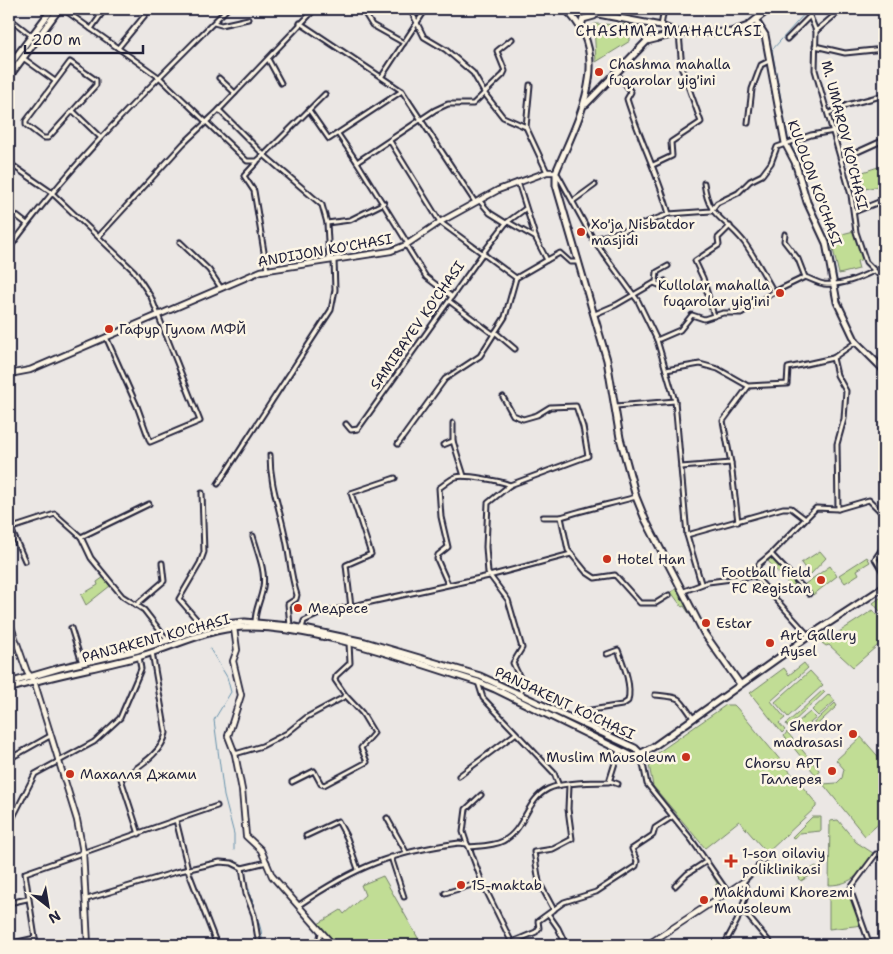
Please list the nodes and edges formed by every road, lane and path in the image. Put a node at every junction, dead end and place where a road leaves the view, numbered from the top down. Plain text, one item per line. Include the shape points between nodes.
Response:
1 (52, 9) edge
2 (61, 9) edge
3 (105, 9) edge
4 (150, 9) edge
5 (228, 9) edge
6 (315, 9) edge
7 (362, 9) edge
8 (410, 9) edge
9 (426, 9) edge
10 (565, 9) edge
11 (572, 9) edge
12 (664, 9) edge
13 (769, 9) edge
14 (842, 9) edge
15 (807, 10) edge
16 (599, 16) junction
17 (810, 16) junction
18 (9, 18) edge
19 (248, 19) dead end
20 (756, 21) junction
21 (213, 23) junction
22 (300, 23) junction
23 (416, 23) junction
24 (661, 26) junction
25 (581, 28) junction
26 (91, 29) junction
27 (816, 31) junction
28 (679, 33) junction
29 (32, 36) junction
30 (660, 37) junction
31 (512, 38) dead end
32 (787, 39) dead end
33 (404, 43) junction
34 (815, 46) junction
35 (118, 48) junction
36 (884, 49) edge
37 (22, 58) junction
38 (268, 58) junction
39 (769, 61) junction
40 (9, 66) edge
41 (382, 76) junction
42 (9, 77) edge
43 (160, 78) junction
44 (219, 78) dead end
45 (621, 78) dead end
46 (588, 80) junction
47 (55, 81) junction
48 (281, 83) dead end
49 (530, 85) dead end
50 (605, 85) junction
51 (402, 91) junction
52 (235, 93) junction
53 (325, 94) dead end
54 (485, 94) junction
55 (881, 96) dead end
56 (219, 110) junction
57 (309, 110) junction
58 (582, 110) junction
59 (73, 111) junction
60 (829, 114) junction
61 (421, 120) junction
62 (205, 122) junction
63 (748, 123) dead end
64 (526, 127) junction
65 (834, 130) junction
66 (338, 134) junction
67 (100, 137) junction
68 (884, 140) edge
69 (390, 141) junction
70 (788, 142) junction
71 (264, 154) junction
72 (842, 158) junction
73 (257, 161) junction
74 (357, 162) junction
75 (9, 163) edge
76 (654, 165) junction
77 (547, 172) junction
78 (556, 172) junction
79 (518, 182) junction
80 (704, 183) dead end
81 (595, 185) dead end
82 (51, 192) junction
83 (884, 200) edge
84 (477, 201) junction
85 (573, 202) junction
86 (384, 203) junction
87 (525, 209) junction
88 (9, 210) edge
89 (711, 211) junction
90 (854, 212) junction
91 (669, 214) junction
92 (440, 222) junction
93 (507, 222) junction
94 (327, 223) junction
95 (27, 224) junction
96 (730, 226) junction
97 (785, 234) dead end
98 (99, 236) junction
99 (536, 239) junction
100 (593, 239) junction
101 (180, 242) dead end
102 (407, 244) junction
103 (9, 249) edge
104 (483, 253) junction
105 (547, 260) junction
106 (332, 261) junction
107 (578, 262) junction
108 (668, 266) dead end
109 (267, 270) junction
110 (875, 271) junction
111 (516, 278) junction
112 (805, 278) junction
113 (883, 278) edge
114 (665, 281) dead end
115 (656, 282) junction
116 (833, 284) junction
117 (221, 288) junction
118 (774, 292) junction
119 (633, 295) junction
120 (450, 296) junction
121 (450, 301) junction
122 (156, 314) junction
123 (595, 314) junction
124 (714, 316) junction
125 (494, 333) junction
126 (106, 337) junction
127 (657, 340) junction
128 (856, 342) junction
129 (515, 350) dead end
130 (833, 358) junction
131 (666, 370) junction
132 (884, 370) edge
133 (9, 374) edge
134 (748, 386) junction
135 (503, 397) dead end
136 (675, 401) junction
137 (616, 406) junction
138 (454, 423) dead end
139 (346, 424) dead end
140 (453, 441) junction
141 (398, 444) dead end
142 (443, 445) dead end
143 (270, 455) dead end
144 (731, 463) junction
145 (681, 468) junction
146 (464, 477) junction
147 (395, 478) dead end
148 (218, 484) dead end
149 (510, 485) junction
150 (202, 493) dead end
151 (636, 497) junction
152 (149, 504) dead end
153 (838, 509) junction
154 (884, 515) edge
155 (543, 517) dead end
156 (561, 517) junction
157 (804, 518) junction
158 (738, 522) junction
159 (10, 529) edge
160 (687, 535) junction
161 (253, 536) dead end
162 (81, 537) junction
163 (884, 546) edge
164 (571, 554) junction
165 (771, 554) junction
166 (25, 561) dead end
167 (162, 563) dead end
168 (884, 574) edge
169 (489, 576) junction
170 (755, 576) junction
171 (701, 583) junction
172 (448, 584) junction
173 (884, 587) edge
174 (684, 591) junction
175 (809, 594) dead end
176 (669, 595) dead end
177 (136, 605) junction
178 (351, 606) junction
179 (9, 621) edge
180 (255, 622) junction
181 (290, 626) junction
182 (71, 628) dead end
183 (204, 628) junction
184 (234, 628) junction
185 (302, 628) junction
186 (809, 636) junction
187 (168, 641) junction
188 (350, 644) junction
189 (152, 652) junction
190 (607, 654) dead end
191 (139, 656) junction
192 (82, 663) junction
193 (32, 679) junction
194 (478, 682) junction
195 (9, 683) edge
196 (740, 684) junction
197 (9, 689) edge
198 (655, 695) dead end
199 (346, 696) junction
200 (521, 696) junction
201 (694, 718) junction
202 (572, 720) junction
203 (515, 734) junction
204 (50, 736) junction
205 (618, 750) junction
206 (235, 754) junction
207 (641, 754) junction
208 (9, 759) edge
209 (57, 761) junction
210 (459, 776) dead end
211 (610, 781) junction
212 (292, 782) dead end
213 (618, 784) dead end
214 (569, 785) junction
215 (559, 786) junction
216 (481, 795) dead end
217 (217, 806) dead end
218 (672, 816) junction
219 (388, 818) dead end
220 (176, 820) junction
221 (9, 825) edge
222 (139, 834) junction
223 (306, 836) dead end
224 (468, 845) junction
225 (83, 852) junction
226 (406, 852) junction
227 (884, 855) edge
228 (768, 856) dead end
229 (390, 857) junction
230 (707, 861) junction
231 (266, 862) junction
232 (242, 868) junction
233 (358, 868) junction
234 (189, 869) junction
235 (482, 882) junction
236 (743, 882) junction
237 (675, 886) dead end
238 (727, 892) junction
239 (445, 893) dead end
240 (404, 897) dead end
241 (87, 898) junction
242 (27, 899) junction
243 (9, 903) edge
244 (300, 906) junction
245 (742, 909) junction
246 (554, 910) junction
247 (549, 914) junction
248 (320, 933) junction
249 (35, 938) junction
250 (9, 944) edge
251 (513, 944) edge
252 (36, 945) edge
253 (88, 945) edge
254 (217, 945) edge
255 (259, 945) edge
256 (318, 945) edge
257 (333, 945) edge
258 (566, 945) edge
259 (647, 945) edge
260 (724, 945) edge
261 (772, 945) edge
262 (870, 945) edge

1 - 29 main road
2 - 26 street
2 - 37 main road
3 - 26 street
4 - 35 street
5 - 21 street
6 - 22 street
7 - 33 street via 372,25
8 - 23 street
9 - 23 street
10 - 25 main road
11 - 16 main road
12 - 24 street
13 - 20 main road
14 - 27 street
15 - 17 street
16 - 24 main road
16 - 25 main road via 583,19
17 - 27 street
17 - 32 street
18 - 29 street
19 - 21 street via 221,25
20 - 28 main road via 731,32
20 - 39 main road, KULOLON KO'CHASI via 765,35
21 - 43 street
22 - 38 street
22 - 41 street
23 - 33 street
23 - 54 street via 424,37 446,50 473,73
24 - 28 main road
24 - 30 main road via 663,32
25 - 46 main road via 590,54
26 - 35 street
27 - 34 street, M. UMAROV KO'CHASI
28 - 30 main road
28 - 76 street via 682,69 701,122 671,142 672,156
29 - 40 main road
30 - 50 main road via 641,46
31 - 54 street via 497,51 505,72
33 - 41 street
34 - 36 street via 845,53
34 - 60 street, M. UMAROV KO'CHASI via 815,70
35 - 43 street
37 - 42 main road
37 - 47 street
38 - 48 street
38 - 52 street
39 - 63 street via 761,65 752,90
39 - 70 main road, KULOLON KO'CHASI
41 - 51 street
43 - 62 street
43 - 67 street
44 - 52 street
45 - 76 street via 631,92 628,99 632,114
46 - 50 main road via 593,89
46 - 58 main road
47 - 59 street via 70,62 96,80 96,85
47 - 59 street via 28,117 26,125 43,138 48,138
49 - 64 street
50 - 58 main road via 592,95
51 - 61 street
51 - 66 street
52 - 56 street
53 - 57 street
54 - 61 street via 473,104 444,105
54 - 64 street via 503,117
55 - 60 street
56 - 62 street
56 - 71 street
57 - 66 street via 329,139
57 - 71 street
58 - 78 main road
59 - 67 street
60 - 65 street, M. UMAROV KO'CHASI
61 - 69 street
61 - 84 street
62 - 73 street via 247,161
62 - 98 street
64 - 77 street
65 - 70 street
65 - 72 street, M. UMAROV KO'CHASI
66 - 74 street
67 - 82 street
68 - 72 street
69 - 74 street
69 - 92 street
70 - 89 street via 774,151 771,164 762,175 738,193 717,203
70 - 116 main road, KULOLON KO'CHASI via 807,202 826,243
71 - 73 street
71 - 94 street via 322,205
72 - 90 street, M. UMAROV KO'CHASI
73 - 109 street via 244,176 254,191
74 - 86 street
75 - 82 street
76 - 91 street
77 - 78 street, ANDIJON KO'CHASI
77 - 79 street, ANDIJON KO'CHASI
78 - 85 street
78 - 107 main road via 556,184
79 - 84 street, ANDIJON KO'CHASI
79 - 87 street
80 - 89 street
81 - 85 street
82 - 95 street
82 - 98 street
83 - 90 street
84 - 92 street, ANDIJON KO'CHASI
84 - 93 street
85 - 100 street
86 - 94 street via 350,220
86 - 102 street
87 - 93 street, SAMIBAYEV KO'CHASI
87 - 99 street
88 - 95 street
89 - 91 street
89 - 96 street
90 - 110 street, M. UMAROV KO'CHASI via 856,232 866,262
91 - 100 street
92 - 102 street, ANDIJON KO'CHASI
92 - 104 street
93 - 99 street
93 - 104 street, SAMIBAYEV KO'CHASI
94 - 106 street
95 - 103 street
96 - 118 street
96 - 124 street via 718,238 719,245 695,261
97 - 112 street via 784,241 798,259
98 - 122 street via 134,271 151,296
99 - 105 street
100 - 119 street
101 - 117 street via 209,270
102 - 106 street, ANDIJON KO'CHASI via 391,251
102 - 120 street via 426,277
104 - 111 street
104 - 120 street, SAMIBAYEV KO'CHASI
105 - 107 street via 560,253 570,262
105 - 111 street
106 - 109 street, ANDIJON KO'CHASI
106 - 148 street via 335,290 331,310
107 - 123 main road
108 - 115 street via 658,272
109 - 117 street, ANDIJON KO'CHASI
110 - 113 street, M. UMAROV KO'CHASI
110 - 116 street
111 - 125 street via 505,317
112 - 116 street
112 - 118 street
114 - 115 street via 659,285
115 - 119 street
116 - 128 main road, KULOLON KO'CHASI via 839,306
117 - 122 street, ANDIJON KO'CHASI
118 - 124 street via 741,313
119 - 123 street
119 - 127 street
120 - 121 street, SAMIBAYEV KO'CHASI
121 - 125 street
121 - 139 street, SAMIBAYEV KO'CHASI via 358,428 351,430
122 - 126 street, ANDIJON KO'CHASI
122 - 126 street via 200,421 150,442
123 - 137 main road
124 - 127 street via 704,320 692,315 680,330
125 - 129 street
125 - 141 street via 480,356 445,379
126 - 133 street, ANDIJON KO'CHASI via 30,370
127 - 131 street
128 - 130 street
128 - 132 main road, KULOLON KO'CHASI
130 - 134 street via 788,368 787,384
130 - 153 street via 836,375 846,391 844,419 837,444
131 - 134 street via 700,364 718,369
131 - 136 street
134 - 144 street via 724,421
135 - 149 street via 513,415 523,418 537,415 550,407 576,406 588,456
136 - 137 street
136 - 145 street
137 - 151 main road via 620,438
138 - 140 street
140 - 142 street
140 - 146 street
143 - 181 street via 270,477 297,595 288,604
144 - 145 street
144 - 158 street
145 - 160 street
146 - 149 street
146 - 172 street via 454,477 439,488 438,493 448,547 437,559
147 - 178 street via 352,492 372,554 346,565
149 - 169 street via 488,503 486,547
150 - 183 street via 204,552 179,599
151 - 156 street
151 - 174 main road
152 - 162 street
153 - 154 street via 868,500
153 - 157 street via 818,507
155 - 156 street
156 - 164 street
157 - 158 street via 791,508 783,508
157 - 165 street
158 - 160 street
159 - 162 street via 55,514
159 - 166 street
160 - 171 street
161 - 180 street via 263,583
162 - 177 street via 91,558 122,596
163 - 168 street via 875,559
164 - 169 street
164 - 176 street via 595,578 616,575 640,603 656,603
165 - 170 street via 759,564
165 - 175 street
167 - 177 street via 164,581
169 - 172 street
169 - 200 street via 508,600 522,648 513,663 521,680
170 - 171 street
170 - 186 street
171 - 174 street
172 - 178 street
173 - 186 main road
174 - 196 main road via 707,638
177 - 187 street via 144,610
178 - 185 street via 315,615 304,621
179 - 193 street
180 - 181 main road, PANJAKENT KO'CHASI
180 - 183 main road, PANJAKENT KO'CHASI
181 - 185 main road, PANJAKENT KO'CHASI
182 - 192 street
183 - 187 main road, PANJAKENT KO'CHASI
184 - 188 main road, PANJAKENT KO'CHASI via 292,632
184 - 189 main road, PANJAKENT KO'CHASI
184 - 206 street via 237,650 233,661 241,695 228,736
185 - 200 main road, PANJAKENT KO'CHASI via 400,651 480,676
186 - 196 main road
187 - 192 main road, PANJAKENT KO'CHASI
188 - 194 main road, PANJAKENT KO'CHASI
188 - 199 street via 350,663 335,678
189 - 191 main road, PANJAKENT KO'CHASI
189 - 222 street via 165,741 159,750 120,779
190 - 202 street via 618,650 629,691 628,702 579,712
191 - 193 main road, PANJAKENT KO'CHASI
191 - 209 street via 141,668 120,718 94,742
192 - 193 main road, PANJAKENT KO'CHASI
193 - 195 main road, PANJAKENT KO'CHASI
193 - 197 main road, PANJAKENT KO'CHASI
193 - 204 street
194 - 203 street via 483,698
194 - 205 main road, PANJAKENT KO'CHASI
196 - 201 main road
198 - 201 street via 680,698
199 - 206 street via 308,717 287,734
199 - 212 street via 374,733 361,748 367,762 323,785 314,771
200 - 202 main road, PANJAKENT KO'CHASI
201 - 207 main road
202 - 207 main road, PANJAKENT KO'CHASI via 635,748
203 - 210 street
203 - 215 street via 554,773
204 - 208 street
204 - 209 street
205 - 207 main road, PANJAKENT KO'CHASI via 634,757
205 - 211 street
206 - 231 street via 246,836 261,850
207 - 218 street via 647,784
209 - 221 street via 35,774
209 - 225 street via 77,820
211 - 213 street
211 - 214 street
214 - 215 street
214 - 246 street via 572,839 553,849 534,852 539,882
215 - 224 street via 547,789 535,799 504,841
216 - 224 street via 466,809 464,832
217 - 220 street
218 - 230 street
218 - 246 street via 632,850 636,866 596,892 564,902
219 - 226 street
220 - 222 street
220 - 234 street
222 - 225 street
223 - 233 street via 338,821
224 - 226 street via 459,843
224 - 235 street
225 - 241 street
225 - 242 street via 25,873
226 - 229 street
227 - 262 street via 876,854 850,889
228 - 236 street
229 - 233 street
229 - 240 street
230 - 237 street
230 - 238 street
231 - 232 street
231 - 244 street via 272,876
232 - 234 street via 220,862
232 - 255 street
233 - 244 street
234 - 241 street
234 - 254 street
235 - 239 street
235 - 251 street
236 - 238 street
236 - 245 street via 748,890
238 - 259 street
241 - 253 street
242 - 243 street
242 - 249 street
244 - 248 street
245 - 260 street
245 - 261 street
246 - 247 street
247 - 251 street via 538,921 536,932
247 - 258 street
248 - 256 street
248 - 257 street
249 - 250 street
249 - 252 street

